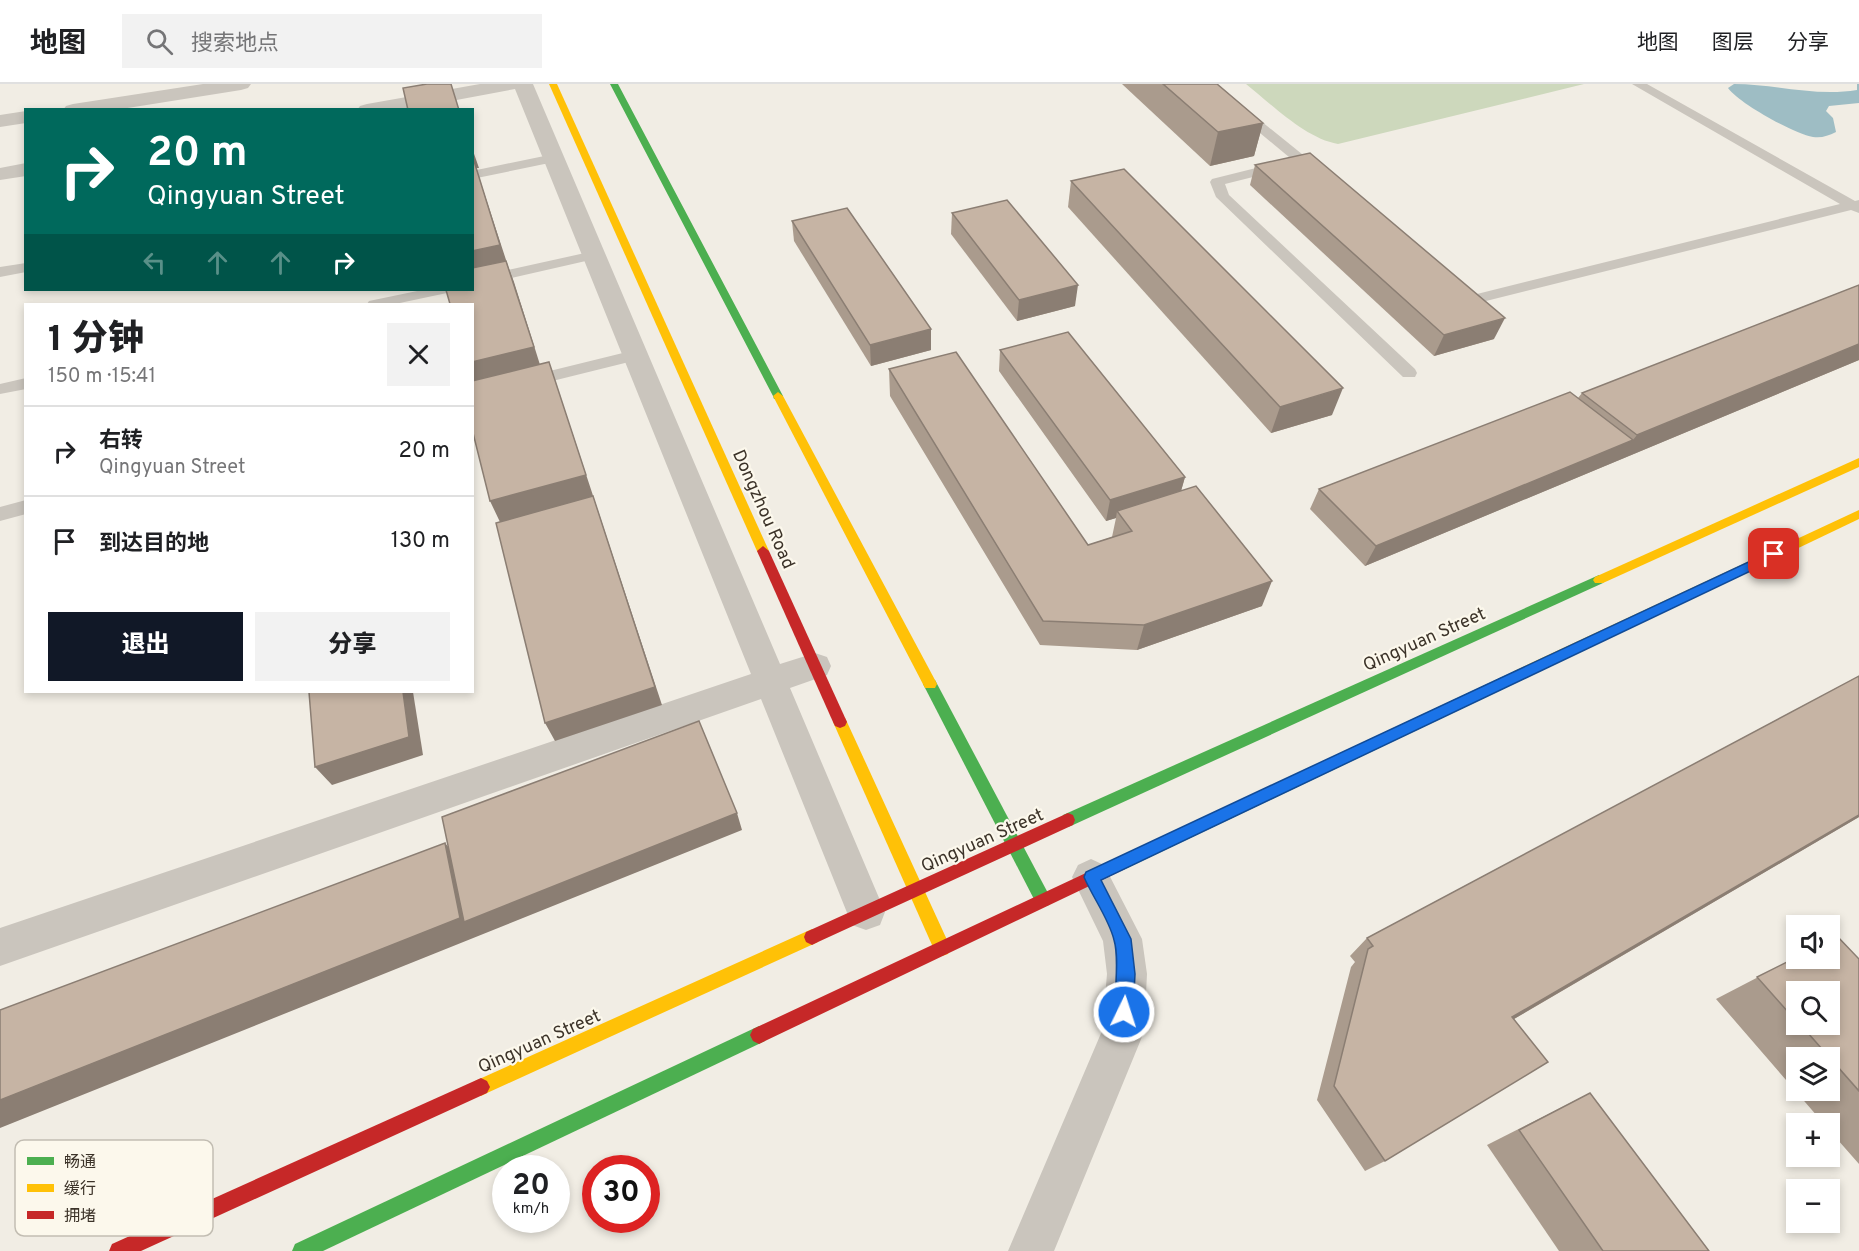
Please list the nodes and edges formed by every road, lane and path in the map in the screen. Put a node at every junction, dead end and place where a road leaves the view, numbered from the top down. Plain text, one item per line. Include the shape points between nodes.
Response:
1 (241, 84) edge
2 (513, 84) edge
3 (524, 84) edge
4 (553, 84) edge
5 (614, 84) edge
6 (1207, 84) edge
7 (1638, 84) edge
8 (86, 108) edge
9 (378, 108) edge
10 (24, 117) edge
11 (0, 121) edge
12 (554, 158) junction
13 (1301, 160) junction
14 (24, 169) edge
15 (0, 174) edge
16 (474, 175) edge
17 (1328, 183) edge
18 (1857, 206) edge
19 (594, 255) junction
20 (24, 267) edge
21 (0, 272) edge
22 (1443, 278) edge
23 (474, 283) edge
24 (437, 291) edge
25 (380, 303) edge
26 (635, 355) junction
27 (1409, 373) dead end
28 (24, 383) edge
29 (0, 389) edge
30 (474, 395) edge
31 (1859, 462) edge
32 (24, 508) edge
33 (0, 514) edge
34 (1859, 514) edge
35 (815, 666) junction
36 (771, 681) junction
37 (1014, 845) junction
38 (1091, 877) junction
39 (916, 890) junction
40 (1043, 900) junction
41 (866, 912) junction
42 (0, 947) edge
43 (942, 948) junction
44 (213, 1208) edge
45 (152, 1236) edge
46 (119, 1251) edge
47 (302, 1251) edge
48 (1031, 1251) edge

1 - 8 street
2 - 9 street
3 - 12 street
4 - 35 main road, Dongzhou Road
5 - 37 main road
6 - 13 lane
7 - 18 lane
10 - 11 street
12 - 16 lane
12 - 19 street
13 - 17 lane
13 - 27 lane via 1217,182 1223,197
14 - 15 street
18 - 22 lane via 1470,300
19 - 23 lane
19 - 26 street
20 - 21 lane
24 - 25 lane
26 - 30 lane
26 - 36 street
28 - 29 lane
31 - 37 main road, Qingyuan Street
32 - 33 lane
34 - 38 main road
35 - 36 street
35 - 39 main road, Dongzhou Road
36 - 41 street
36 - 42 street
37 - 39 main road, Qingyuan Street
37 - 40 main road
38 - 40 main road
38 - 48 street via 1122,939 1126,974 1123,1032
39 - 41 main road, Qingyuan Street
39 - 43 main road, Dongzhou Road
40 - 43 main road
41 - 44 main road, Qingyuan Street
43 - 47 main road
45 - 46 main road, Qingyuan Street

